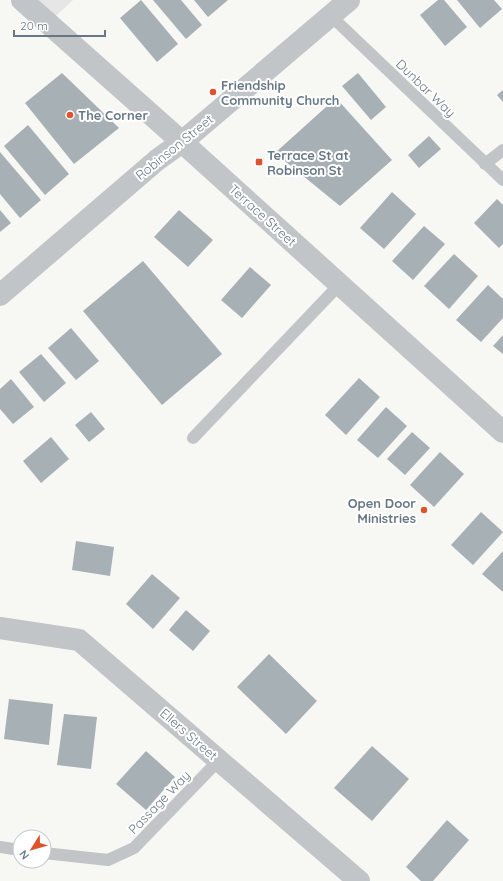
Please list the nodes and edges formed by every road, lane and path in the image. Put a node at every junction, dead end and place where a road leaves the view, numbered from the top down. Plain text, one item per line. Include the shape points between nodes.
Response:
1 (22, 0) edge
2 (349, 0) edge
3 (330, 16) junction
4 (182, 142) junction
5 (503, 150) edge
6 (485, 164) junction
7 (503, 180) edge
8 (340, 284) junction
9 (0, 295) edge
10 (503, 432) edge
11 (193, 438) dead end
12 (0, 628) edge
13 (219, 760) junction
14 (0, 847) edge
15 (12, 849) edge
16 (52, 854) edge
17 (359, 881) edge

1 - 4 street, Terrace Street
2 - 3 street, Robinson Street
3 - 4 street, Robinson Street
3 - 6 lane, Dunbar Way
4 - 8 street, Terrace Street
4 - 9 street, Robinson Street via 157,160
5 - 6 lane
6 - 7 lane, Dunbar Way
8 - 10 street, Terrace Street
8 - 11 lane
12 - 13 street, Ellers Street via 79,640
13 - 16 lane, Passage Way via 134,848 108,860
13 - 17 street, Ellers Street
14 - 15 lane

